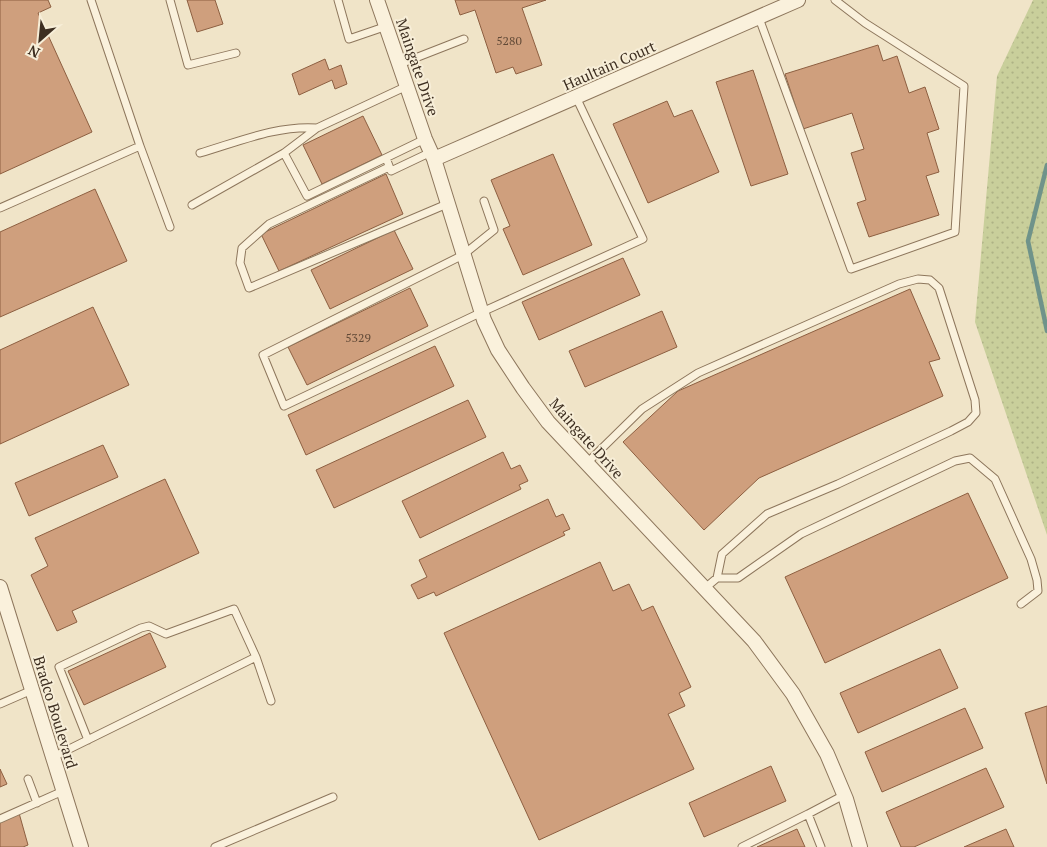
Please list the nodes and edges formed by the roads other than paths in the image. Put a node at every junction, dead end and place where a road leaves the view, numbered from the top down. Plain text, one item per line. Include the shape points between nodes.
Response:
1 (91, 0) edge
2 (170, 0) edge
3 (338, 0) edge
4 (378, 0) edge
5 (798, 0) edge
6 (835, 0) edge
7 (759, 18) junction
8 (387, 26) junction
9 (464, 39) dead end
10 (236, 53) dead end
11 (400, 64) junction
12 (407, 86) junction
13 (576, 97) junction
14 (317, 128) junction
15 (140, 146) junction
16 (430, 150) junction
17 (200, 153) dead end
18 (284, 153) junction
19 (386, 158) junction
20 (389, 167) junction
21 (484, 201) dead end
22 (447, 204) junction
23 (192, 205) dead end
24 (0, 208) edge
25 (170, 227) dead end
26 (464, 255) junction
27 (482, 312) junction
28 (587, 463) junction
29 (717, 578) junction
30 (0, 587) edge
31 (704, 589) junction
32 (1021, 604) dead end
33 (256, 658) junction
34 (32, 690) junction
35 (271, 701) dead end
36 (0, 704) edge
37 (88, 740) junction
38 (53, 757) junction
39 (28, 779) dead end
40 (63, 791) junction
41 (844, 795) junction
42 (333, 797) dead end
43 (37, 803) junction
44 (808, 814) junction
45 (0, 819) edge
46 (81, 847) edge
47 (215, 847) edge
48 (742, 847) edge
49 (821, 847) edge
50 (860, 847) edge

1 - 15 lane
2 - 10 lane via 188,66
3 - 8 lane via 349,39
4 - 8 street, Maingate Drive
5 - 7 street, Haultain Court
6 - 7 lane via 964,86 956,232 851,270
7 - 13 street, Haultain Court
8 - 11 street, Maingate Drive
9 - 11 lane
11 - 12 street, Maingate Drive
12 - 14 lane
12 - 16 street, Maingate Drive
13 - 16 street, Haultain Court
13 - 27 lane via 643,239
14 - 17 lane via 300,127 262,134
14 - 18 lane
15 - 24 lane
15 - 25 lane
16 - 19 lane
16 - 20 lane via 390,171
16 - 22 street, Maingate Drive
18 - 19 lane via 308,196
18 - 23 lane
19 - 20 lane
20 - 22 lane via 269,224 255,236 242,248 240,263 249,288
21 - 26 lane via 494,230
22 - 26 street, Maingate Drive
26 - 27 street, Maingate Drive
26 - 27 lane via 263,355 284,406
27 - 28 street, Maingate Drive via 498,350 523,388 548,422
28 - 29 lane via 642,410 698,373 899,284 918,279 930,280 939,288 975,400 976,413 968,422 950,431 767,514 722,554
28 - 31 street, Maingate Drive
29 - 31 lane
29 - 32 lane via 738,578 800,534 955,461 970,458 995,479 1038,580 1038,591
30 - 34 street, Bradco Boulevard
31 - 41 street, Maingate Drive via 754,641 793,694 827,754
33 - 35 lane
33 - 37 lane
33 - 37 lane via 234,609 166,634 149,626 141,628 59,667
34 - 36 lane
34 - 38 street, Bradco Boulevard
37 - 38 lane
38 - 40 street, Bradco Boulevard
39 - 43 lane
40 - 43 lane
40 - 46 street, Bradco Boulevard
41 - 44 lane
41 - 50 street, Maingate Drive
42 - 47 lane
43 - 45 lane
44 - 48 lane
44 - 49 lane

